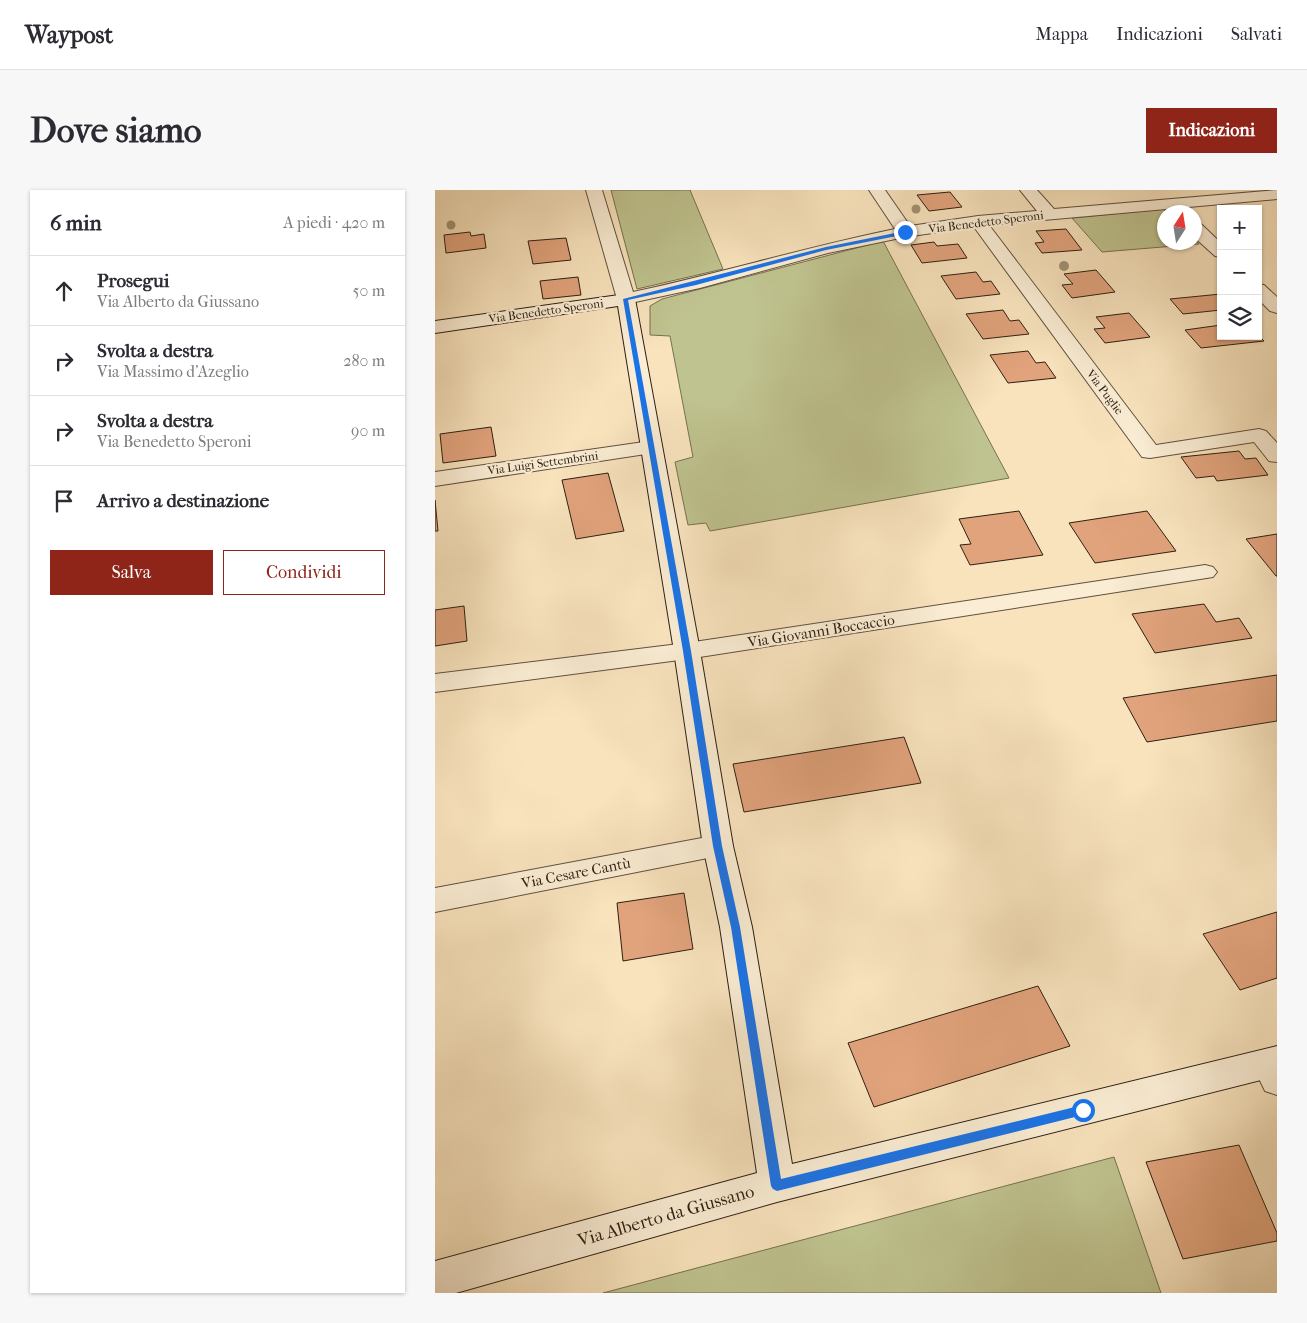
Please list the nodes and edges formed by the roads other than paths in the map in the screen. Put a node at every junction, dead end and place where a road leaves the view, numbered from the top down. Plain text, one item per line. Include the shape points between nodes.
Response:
1 (594, 190) edge
2 (877, 190) edge
3 (1028, 190) edge
4 (1277, 194) edge
5 (1197, 205) edge
6 (1157, 209) edge
7 (1049, 214) junction
8 (978, 221) junction
9 (905, 232) junction
10 (1202, 234) edge
11 (1219, 250) edge
12 (1262, 293) edge
13 (625, 299) junction
14 (1277, 307) edge
15 (435, 328) edge
16 (651, 447) junction
17 (1277, 456) edge
18 (435, 479) edge
19 (1205, 572) dead end
20 (687, 651) junction
21 (435, 683) edge
22 (718, 846) junction
23 (435, 900) edge
24 (1274, 1068) edge
25 (777, 1186) junction
26 (435, 1280) edge

1 - 13 street
2 - 9 street
3 - 7 street
4 - 5 street, Via Benedetto Speroni
6 - 7 street, Via Benedetto Speroni
7 - 8 street, Via Benedetto Speroni
8 - 9 street, Via Benedetto Speroni
8 - 17 street, Via Puglie via 1150,452 1259,435
9 - 13 street, Via Benedetto Speroni via 826,248
10 - 11 street
12 - 14 street
13 - 15 street, Via Benedetto Speroni
13 - 16 street
16 - 18 street, Via Luigi Settembrini
16 - 20 street
19 - 20 street, Via Giovanni Boccaccio
20 - 21 street, Via Giovanni Boccaccio
20 - 22 street
22 - 23 street, Via Cesare Cantù
22 - 25 street via 736,927
24 - 25 street, Via Alberto da Giussano
25 - 26 street, Via Alberto da Giussano

